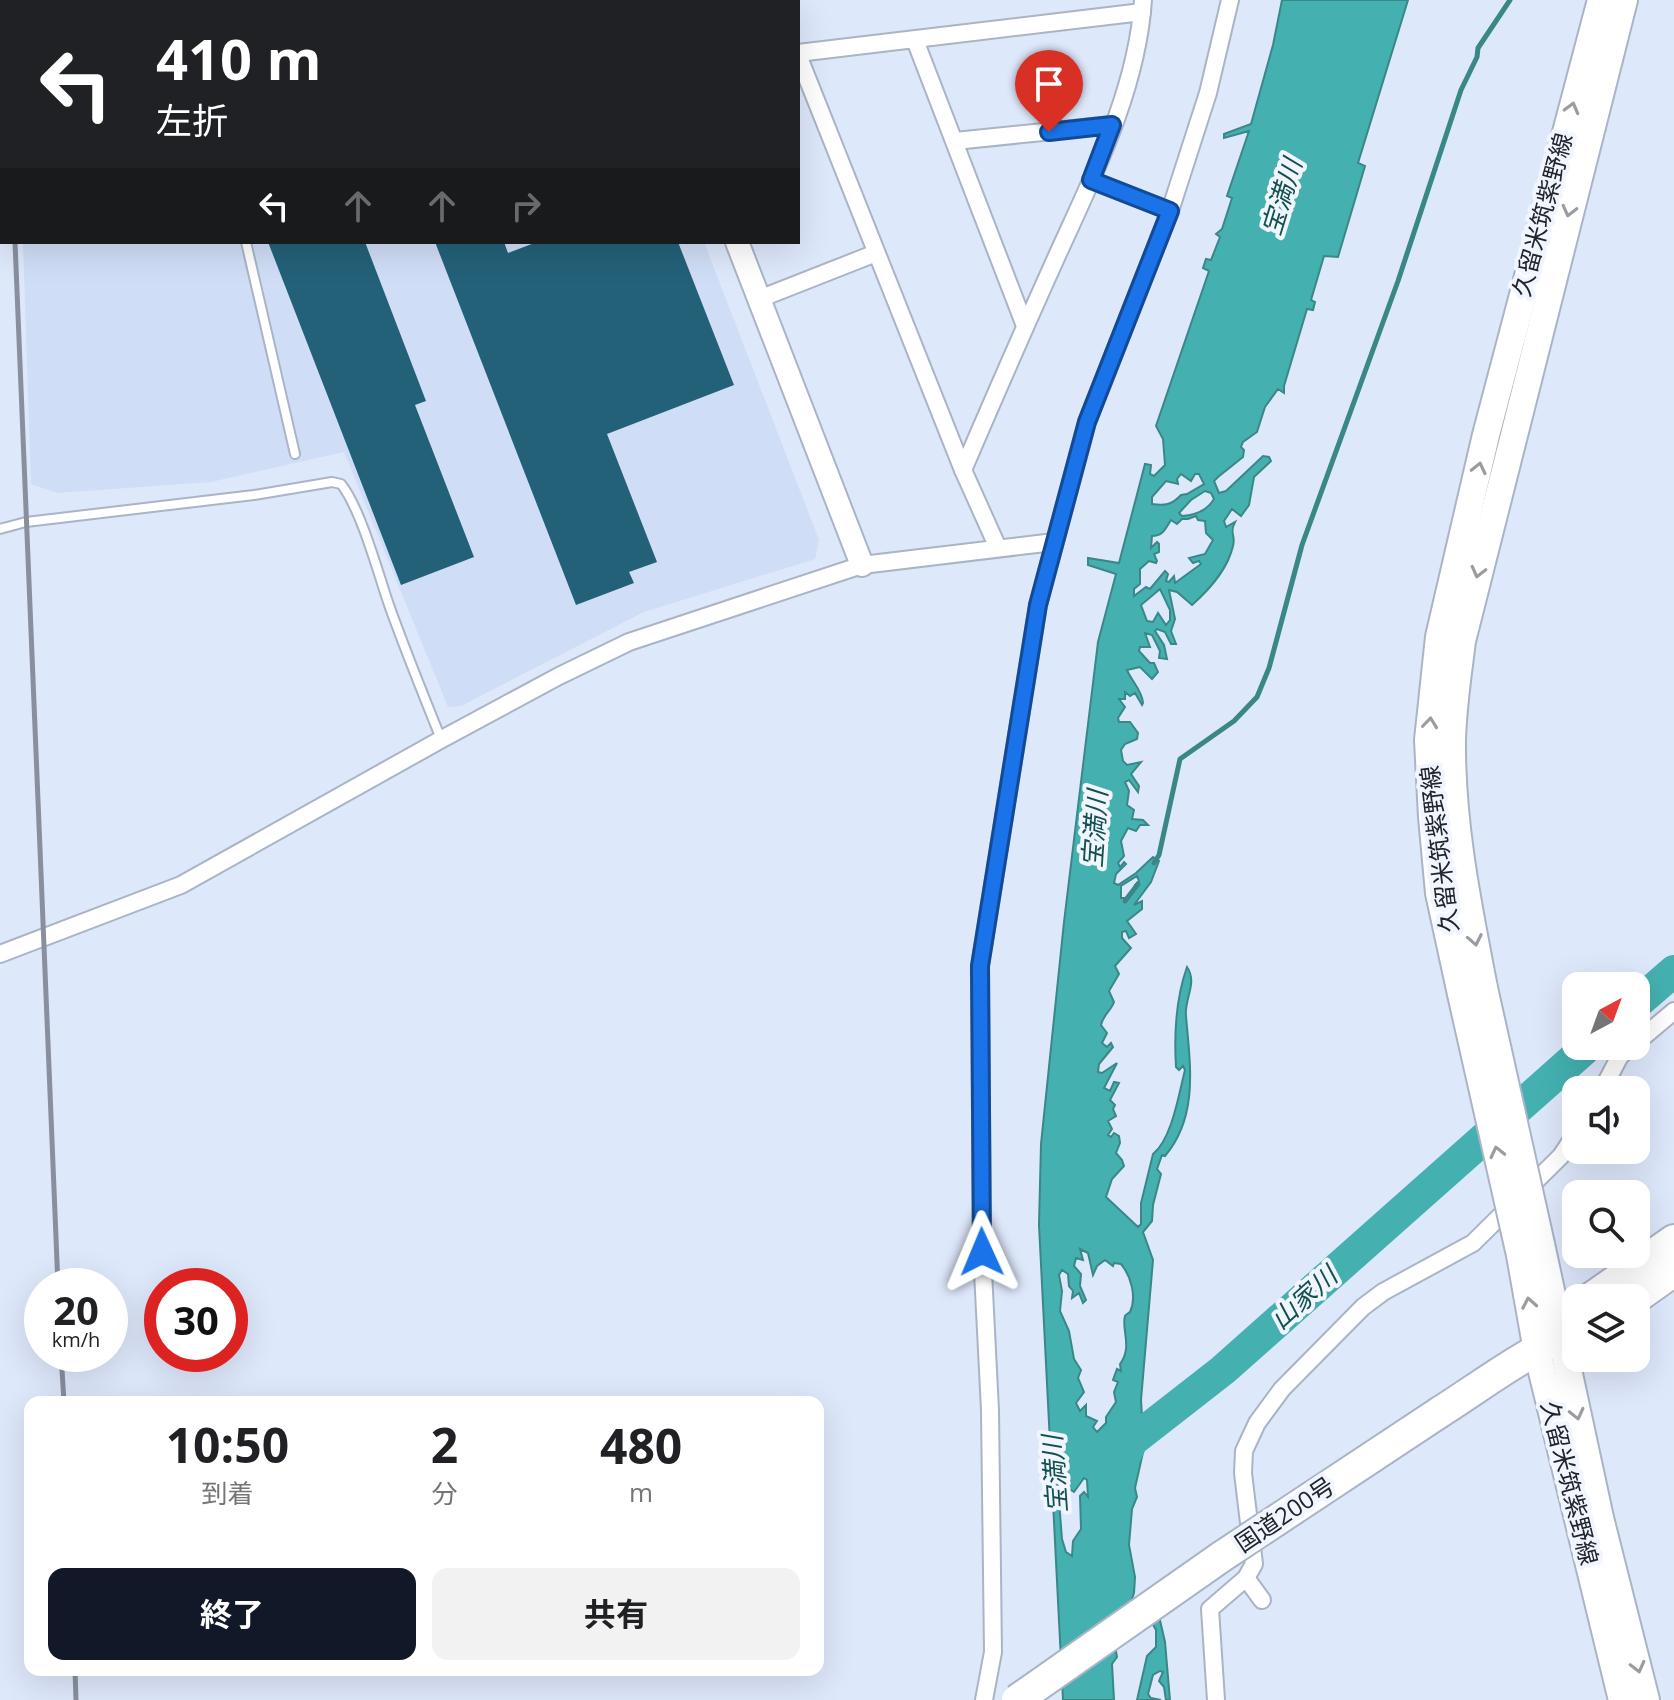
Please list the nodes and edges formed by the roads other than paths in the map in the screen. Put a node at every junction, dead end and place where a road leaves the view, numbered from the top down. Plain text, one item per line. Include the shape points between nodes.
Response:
1 (1230, 0) edge
2 (1601, 0) edge
3 (1624, 0) edge
4 (1143, 6) edge
5 (915, 40) junction
6 (800, 54) edge
7 (800, 59) edge
8 (1112, 125) junction
9 (955, 141) junction
10 (1091, 180) junction
11 (1170, 211) junction
12 (246, 244) edge
13 (738, 244) edge
14 (876, 253) junction
15 (759, 299) junction
16 (1025, 326) junction
17 (295, 454) dead end
18 (963, 470) junction
19 (0, 529) edge
20 (1054, 542) junction
21 (998, 548) junction
22 (862, 565) junction
23 (442, 739) junction
24 (0, 954) edge
25 (1473, 991) junction
26 (1674, 1011) edge
27 (1650, 1031) edge
28 (1562, 1154) edge
29 (1674, 1240) edge
30 (1674, 1271) edge
31 (1611, 1284) edge
32 (1650, 1288) edge
33 (1562, 1335) edge
34 (1568, 1372) edge
35 (1571, 1372) edge
36 (1246, 1578) junction
37 (1262, 1600) dead end
38 (984, 1700) edge
39 (1017, 1700) edge
40 (1216, 1700) edge
41 (1622, 1700) edge
42 (1646, 1700) edge

1 - 11 street via 1208,93
25 -> 2 main road, 久留米筑紫野線 via 1439,893 1428,740 1439,637 1486,435
3 -> 25 main road, 久留米筑紫野線 via 1462,641 1452,737
4 - 5 street
4 - 8 street via 1137,56
5 - 6 street
5 - 9 street
7 - 14 street
8 - 9 street
8 - 10 street
9 - 16 street
10 - 11 street
10 - 16 street
11 - 20 street via 1087,422
12 - 17 lane
13 - 15 street
14 - 15 street
14 - 18 street
15 - 22 street
16 - 18 street
18 - 21 street
19 - 23 lane via 341,484
20 - 21 street
20 - 38 street via 1038,605 980,966 993,1652
21 - 22 street
22 - 23 street via 629,642
23 - 24 street via 181,885
25 - 33 main road, 久留米筑紫野線, bridge via 1530,1250
26 - 27 street
28 - 36 street via 1473,1243 1363,1307 1282,1389 1244,1451 1254,1564
29 - 31 highway
30 - 32 highway
33 - 39 highway, 国道200号, bridge via 1221,1557
34 - 41 main road, 久留米筑紫野線
35 -> 42 main road, 久留米筑紫野線
36 - 37 street
36 - 40 street via 1210,1609

